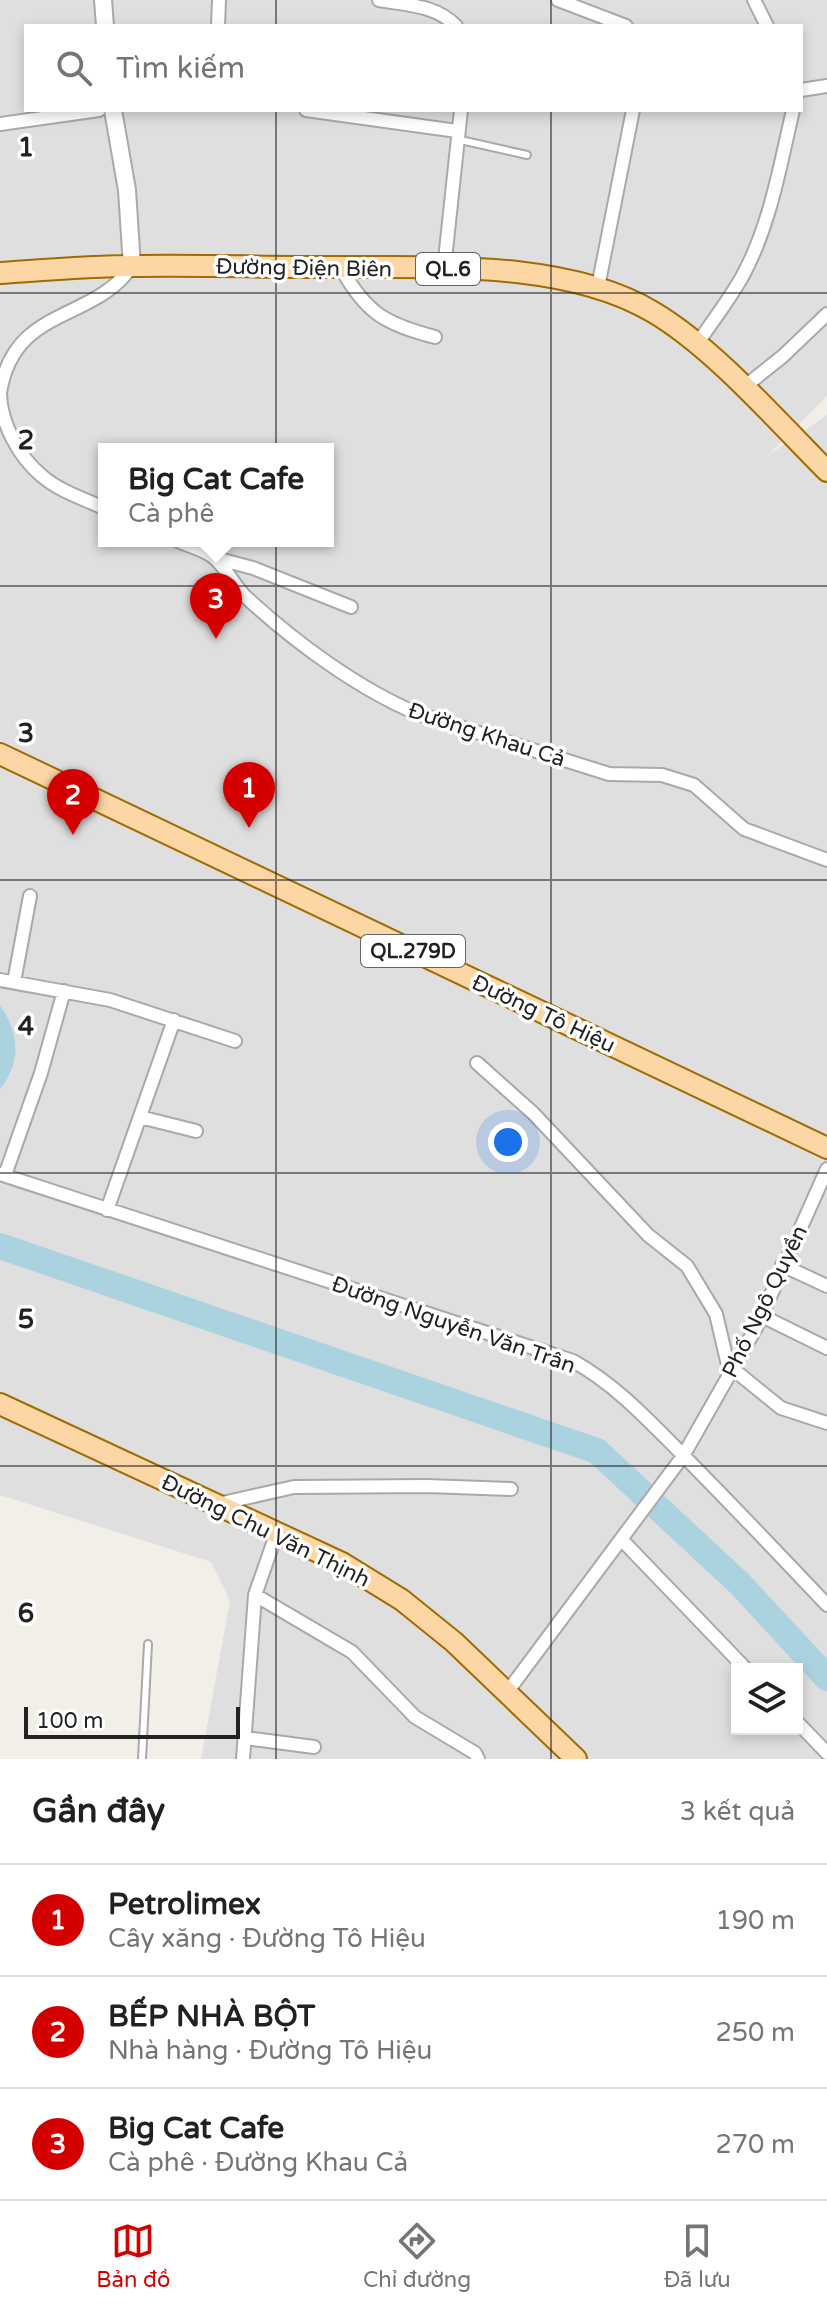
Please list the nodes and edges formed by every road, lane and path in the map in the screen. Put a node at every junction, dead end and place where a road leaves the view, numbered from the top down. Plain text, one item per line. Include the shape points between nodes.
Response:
1 (103, 0) edge
2 (219, 0) edge
3 (379, 0) edge
4 (558, 0) edge
5 (754, 0) edge
6 (105, 24) edge
7 (218, 24) edge
8 (454, 24) edge
9 (621, 24) edge
10 (766, 24) edge
11 (827, 86) edge
12 (803, 90) edge
13 (85, 112) edge
14 (113, 112) edge
15 (318, 112) edge
16 (461, 112) edge
17 (633, 112) edge
18 (792, 112) edge
19 (0, 124) edge
20 (457, 135) junction
21 (527, 155) dead end
22 (132, 266) junction
23 (341, 268) junction
24 (444, 269) junction
25 (0, 273) edge
26 (598, 287) junction
27 (827, 314) edge
28 (435, 337) dead end
29 (697, 344) junction
30 (743, 388) junction
31 (0, 394) edge
32 (827, 471) edge
33 (98, 505) edge
34 (191, 547) edge
35 (215, 558) junction
36 (351, 607) dead end
37 (0, 754) edge
38 (827, 860) edge
39 (30, 896) dead end
40 (0, 980) edge
41 (14, 982) junction
42 (64, 991) junction
43 (174, 1020) junction
44 (235, 1041) dead end
45 (477, 1063) dead end
46 (140, 1117) junction
47 (196, 1131) dead end
48 (827, 1148) edge
49 (827, 1169) edge
50 (2, 1175) edge
51 (107, 1210) junction
52 (782, 1265) junction
53 (827, 1286) edge
54 (762, 1316) junction
55 (827, 1348) edge
56 (733, 1369) junction
57 (0, 1404) edge
58 (827, 1423) edge
59 (683, 1456) junction
60 (511, 1489) dead end
61 (218, 1504) junction
62 (277, 1532) junction
63 (621, 1539) junction
64 (255, 1595) junction
65 (827, 1605) edge
66 (148, 1644) dead end
67 (740, 1663) edge
68 (508, 1691) junction
69 (803, 1728) edge
70 (245, 1738) junction
71 (314, 1747) dead end
72 (827, 1753) edge
73 (142, 1759) edge
74 (243, 1759) edge
75 (478, 1759) edge
76 (576, 1759) edge

1 - 6 street
2 - 7 street
3 - 8 street via 430,9
4 - 9 street
5 - 10 street
11 - 12 street
13 - 19 street
14 - 22 street via 127,190
15 - 20 street
16 - 20 street
17 - 26 street
18 - 29 street via 756,246 741,279
20 - 21 lane
20 - 24 street
22 - 23 main road, Đường Điện Biên / QL.6
22 - 25 main road, Đường Điện Biên / QL.6
22 - 31 street via 120,282 23,340
23 - 24 main road, Đường Điện Biên / QL.6
23 - 28 street via 356,295 376,312 399,327
24 - 26 main road, Đường Điện Biên / QL.6 via 538,275
26 - 29 main road, Đường Điện Biên / QL.6 via 654,312
27 - 30 street
29 - 30 main road, Đường Điện Biên / QL.6
30 - 32 main road, Đường Điện Biên / QL.6
31 - 33 street via 11,436 41,476
34 - 35 street, Đường Khau Cả
35 - 36 street
35 - 38 street, Đường Khau Cả via 249,600 391,702 609,774 662,775 694,785 744,829
37 - 48 main road, Đường Tô Hiệu / QL.279D
39 - 41 street
40 - 41 street
41 - 42 street
42 - 43 street
42 - 50 street via 41,1073
43 - 44 street
43 - 46 street
45 - 56 street via 533,1113 648,1235 687,1266 716,1314
46 - 47 street
46 - 51 street
49 - 52 street, Phố Ngô Quyền
50 - 51 street, Đường Nguyễn Văn Trân
51 - 59 street, Đường Nguyễn Văn Trân via 573,1361 613,1387
52 - 53 street
52 - 54 street, Phố Ngô Quyền
54 - 55 street
54 - 56 street, Phố Ngô Quyền
56 - 58 street via 781,1408
56 - 59 street, Phố Ngô Quyền
57 - 61 main road, Đường Chu Văn Thịnh
59 - 63 street, Phố Ngô Quyền
59 - 65 street, Đường Nguyễn Văn Trân
60 - 61 street via 294,1487
61 - 62 main road, Đường Chu Văn Thịnh
62 - 64 street
62 - 68 main road, Đường Chu Văn Thịnh via 402,1600
63 - 67 street
63 - 68 street
64 - 70 street
64 - 75 street via 352,1652 415,1717
66 - 73 lane
68 - 76 main road, Đường Chu Văn Thịnh
69 - 72 street
70 - 71 street
70 - 74 street

